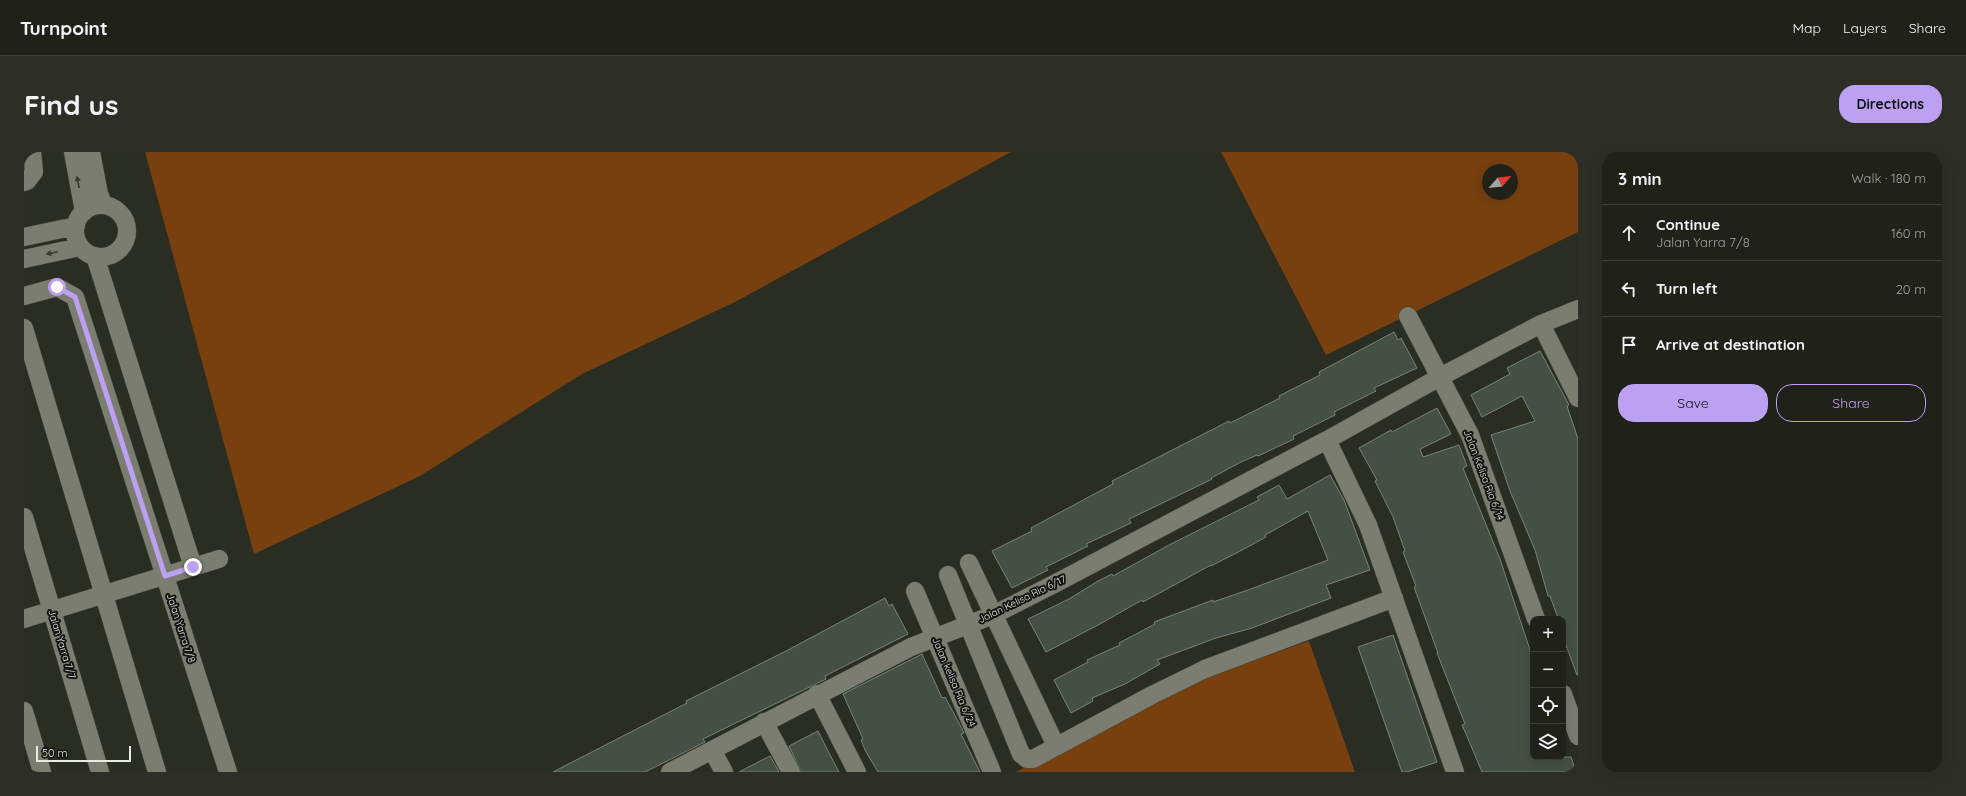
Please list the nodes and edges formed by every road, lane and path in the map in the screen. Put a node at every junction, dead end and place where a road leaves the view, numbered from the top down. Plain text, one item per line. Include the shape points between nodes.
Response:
1 (32, 152) edge
2 (73, 152) edge
3 (91, 152) edge
4 (24, 182) edge
5 (104, 205) junction
6 (80, 219) junction
7 (24, 237) edge
8 (88, 252) junction
9 (24, 259) edge
10 (24, 296) edge
11 (1578, 309) edge
12 (1408, 316) dead end
13 (1541, 324) junction
14 (24, 328) edge
15 (1440, 377) junction
16 (1578, 398) edge
17 (1327, 440) junction
18 (24, 517) edge
19 (219, 559) dead end
20 (969, 563) dead end
21 (193, 567) junction
22 (165, 576) junction
23 (948, 576) dead end
24 (914, 591) dead end
25 (104, 594) junction
26 (1394, 598) junction
27 (52, 610) junction
28 (993, 615) junction
29 (1535, 616) edge
30 (24, 619) edge
31 (967, 624) junction
32 (934, 636) junction
33 (817, 694) junction
34 (1566, 702) edge
35 (24, 711) edge
36 (764, 722) junction
37 (1578, 736) edge
38 (1056, 746) junction
39 (712, 750) junction
40 (42, 772) edge
41 (100, 772) edge
42 (157, 772) edge
43 (228, 772) edge
44 (670, 772) edge
45 (724, 772) edge
46 (791, 772) edge
47 (856, 772) edge
48 (992, 772) edge
49 (1455, 772) edge

1 - 4 street via 34,172 27,182
6 -> 2 street
3 - 5 street via 99,194
5 - 6 street via 95,205
5 - 8 street via 119,212 124,219 127,236 119,251 104,257
6 - 7 street
6 - 8 street via 76,239
8 -> 9 street
8 - 21 street
10 - 22 street, Jalan Yarra 7/8 via 57,287 75,297
11 - 13 street, Jalan Kelisa Ria 6/17
12 - 15 street, Jalan Kelisa Ria 6/14
13 - 15 street, Jalan Kelisa Ria 6/17
13 - 16 street
14 - 25 street
15 - 17 street, Jalan Kelisa Ria 6/17
15 - 29 street, Jalan Kelisa Ria 6/14 via 1470,435
17 - 26 street via 1368,526
17 - 28 street, Jalan Kelisa Ria 6/17
18 - 27 street, Jalan Yarra 7/7
19 - 21 street
20 - 28 street
21 - 22 street
22 - 25 street
22 - 43 street, Jalan Yarra 7/8
23 - 31 street
24 - 32 street, Jalan kelisa Ria 6/24
25 - 27 street
25 - 42 street
26 - 38 street via 1205,670
26 - 49 street
27 - 30 street
27 - 41 street, Jalan Yarra 7/7
28 - 31 street, Jalan Kelisa Ria 6/17
28 - 38 street
31 - 32 street, Jalan Kelisa Ria 6/17
31 - 38 street via 1021,754 1027,759 1034,759
32 - 33 street, Jalan Kelisa Ria 6/17
32 - 48 street, Jalan kelisa Ria 6/24
33 - 36 street, Jalan Kelisa Ria 6/17
33 - 47 street
34 - 37 street
35 - 40 street
36 - 39 street, Jalan Kelisa Ria 6/17
36 - 46 street
39 - 44 street, Jalan Kelisa Ria 6/17
39 - 45 street

